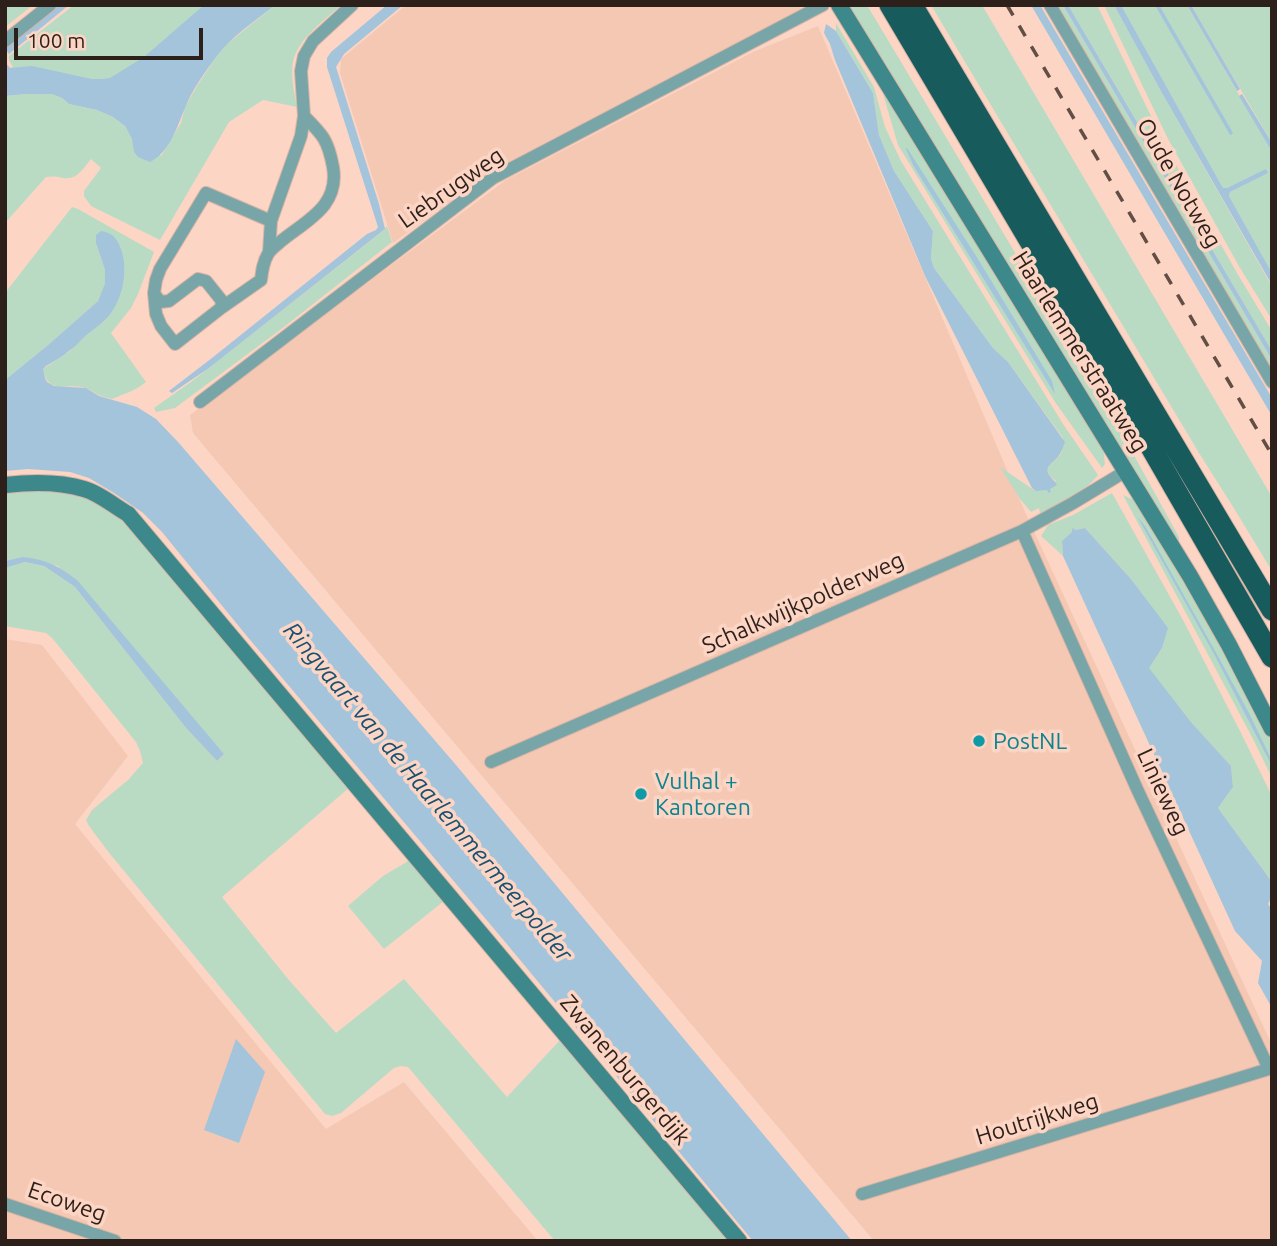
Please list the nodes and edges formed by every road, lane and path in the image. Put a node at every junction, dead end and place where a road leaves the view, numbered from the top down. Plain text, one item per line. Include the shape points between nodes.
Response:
1 (50, 5) edge
2 (352, 5) edge
3 (823, 5) edge
4 (839, 5) edge
5 (890, 5) edge
6 (912, 5) edge
7 (1050, 5) edge
8 (5, 41) edge
9 (304, 116) junction
10 (271, 221) junction
11 (269, 252) junction
12 (154, 293) junction
13 (221, 308) junction
14 (1272, 382) edge
15 (200, 402) dead end
16 (1126, 471) junction
17 (5, 485) edge
18 (1022, 531) junction
19 (1272, 610) edge
20 (1272, 657) edge
21 (1272, 729) edge
22 (491, 762) dead end
23 (1271, 1069) edge
24 (1225, 1083) joint
25 (862, 1194) dead end
26 (5, 1204) edge
27 (115, 1241) edge
28 (739, 1241) edge

1 - 8 street
2 - 9 street via 313,41 304,56
3 - 15 street, Liebrugweg via 493,178
4 - 16 street, Haarlemmerstraatweg
5 - 20 highway
6 - 19 highway
7 - 14 street, Oude Notweg
9 - 10 street
9 - 11 street via 323,135 331,155 332,194 320,211
10 - 11 street
10 - 12 street via 206,193 160,269
11 - 13 street via 261,280
12 - 13 street via 160,302 169,301 198,279 206,281 222,301
12 - 13 street via 161,326 176,344
16 - 18 street, Schalkwijkpolderweg
16 - 21 street, Haarlemmerstraatweg via 1190,576
17 - 28 street, Zwanenburgerdijk via 27,482 86,489 128,514
18 - 22 street, Schalkwijkpolderweg
18 - 23 street, Linieweg via 1137,789
23 - 24 street, Linieweg
24 - 25 street, Houtrijkweg
26 - 27 street, Ecoweg

